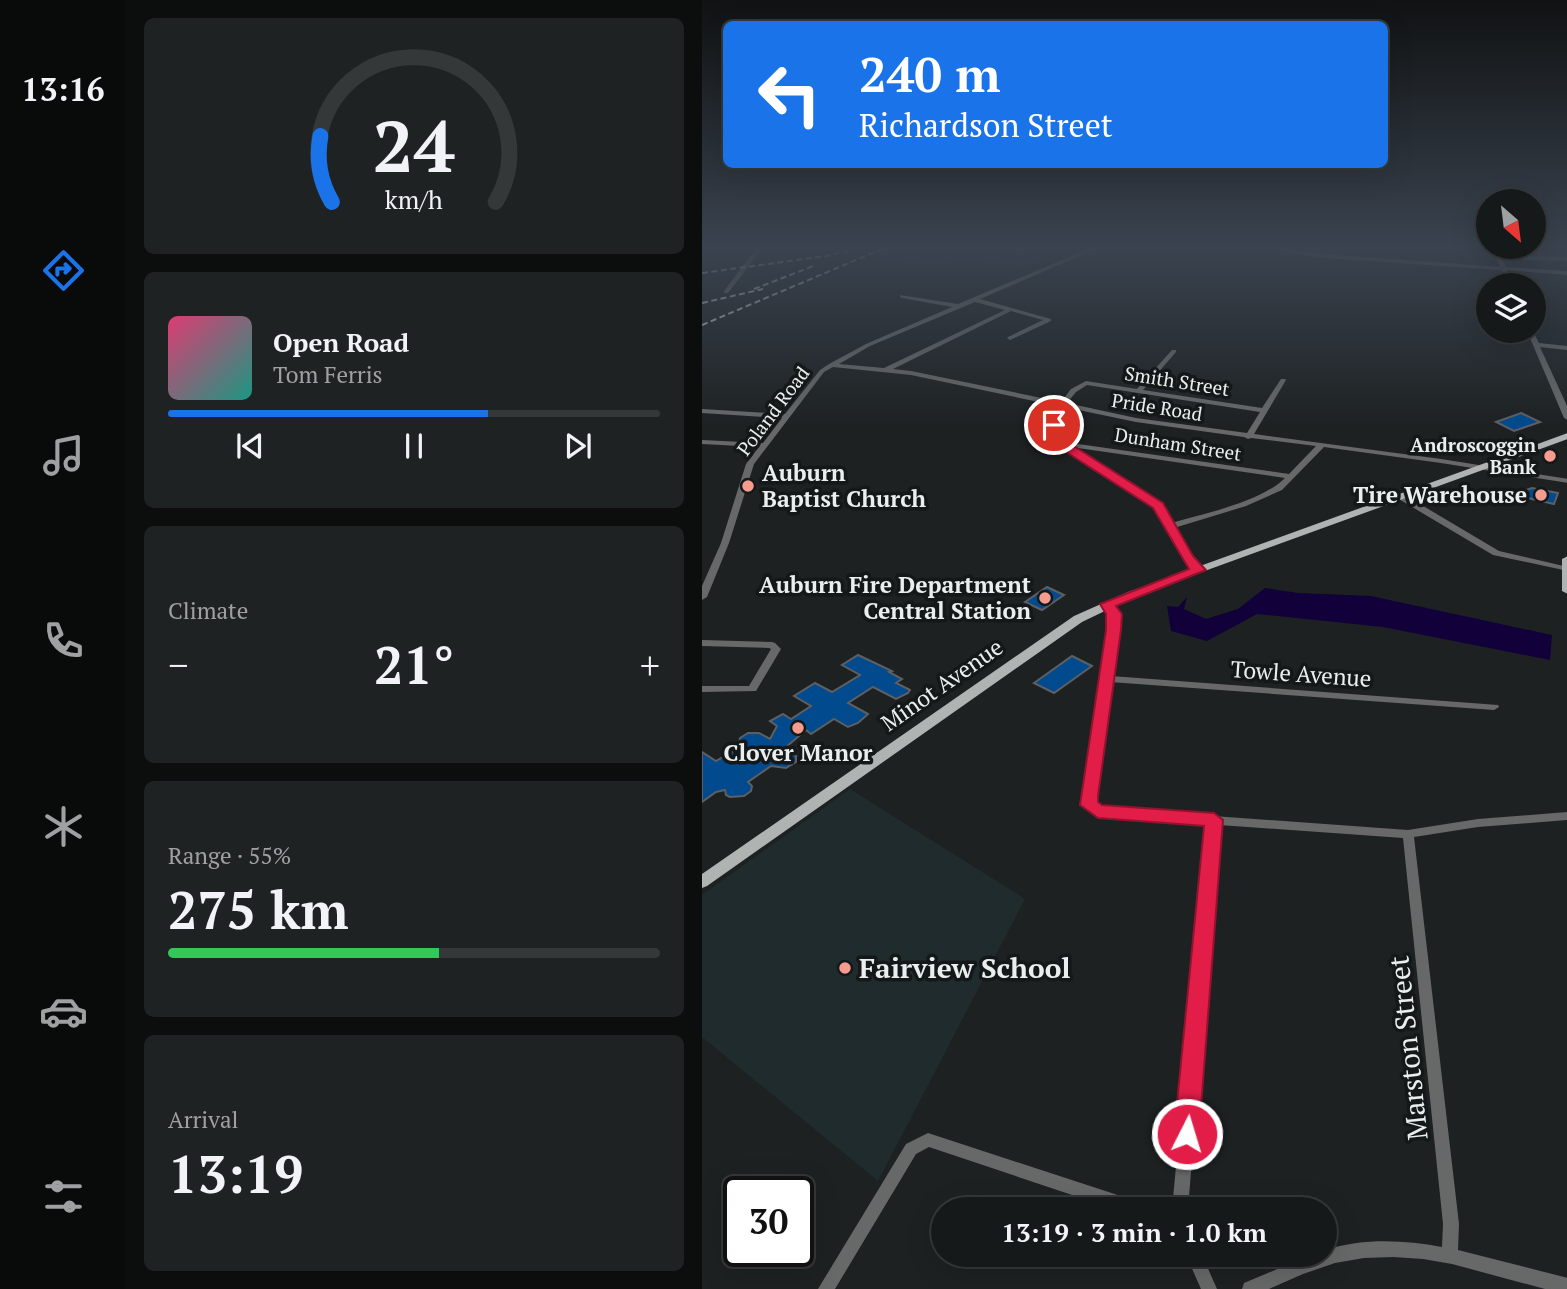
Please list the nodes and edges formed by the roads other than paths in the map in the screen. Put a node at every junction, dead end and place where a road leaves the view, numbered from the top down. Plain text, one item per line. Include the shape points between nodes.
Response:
1 (959, 306) edge
2 (999, 306) edge
3 (1011, 309) junction
4 (1010, 338) dead end
5 (1535, 345) joint
6 (1567, 348) edge
7 (1174, 351) dead end
8 (831, 365) junction
9 (885, 370) junction
10 (1283, 380) dead end
11 (1139, 390) junction
12 (1063, 404) junction
13 (1264, 410) junction
14 (702, 411) edge
15 (785, 416) junction
16 (1567, 418) edge
17 (1567, 429) edge
18 (1567, 436) edge
19 (1248, 437) junction
20 (702, 442) edge
21 (1541, 443) junction
22 (1062, 444) junction
23 (763, 445) junction
24 (1321, 446) junction
25 (1480, 466) junction
26 (1289, 476) junction
27 (1567, 481) edge
28 (1400, 496) junction
29 (1172, 526) junction
30 (1567, 564) edge
31 (1199, 570) junction
32 (702, 573) edge
33 (713, 573) junction
34 (1567, 592) edge
35 (702, 597) edge
36 (1108, 604) junction
37 (702, 643) edge
38 (1106, 679) junction
39 (702, 689) edge
40 (1494, 708) dead end
41 (1567, 816) edge
42 (1214, 820) junction
43 (1408, 834) junction
44 (703, 879) edge
45 (1101, 1197) edge
46 (1181, 1197) edge
47 (1450, 1257) junction
48 (1199, 1267) edge
49 (1567, 1287) edge
50 (826, 1289) edge
51 (1209, 1289) edge
52 (1250, 1289) edge

1 - 8 street, Poland Road
2 - 3 street
3 - 4 street via 1048,320
3 - 9 street
5 - 6 street
5 - 16 street
7 - 11 street
8 - 9 street, Pride Road
8 - 15 street, Poland Road
9 - 12 street, Pride Road
10 - 13 street
11 - 12 street, Smith Street via 1086,383
11 - 13 street, Smith Street
12 - 19 street, Pride Road
12 - 22 street via 1052,432
13 - 19 street
14 - 15 street
15 - 23 street, Poland Road
17 - 21 main road, Minot Avenue
18 - 21 main road, Minot Avenue
19 - 24 street, Pride Road
20 - 23 street
21 - 25 main road, Minot Avenue
22 - 26 street, Dunham Street
22 - 29 street via 1142,493
23 - 33 street, Poland Road via 744,477
24 - 25 street, Pride Road
24 - 26 street
25 - 27 street, Pride Road
25 - 28 main road, Minot Avenue
26 - 29 street via 1279,488 1255,499
28 - 30 street via 1496,553
28 - 31 main road, Minot Avenue
29 - 31 street via 1187,558
30 - 34 main road
31 - 36 main road, Minot Avenue
32 - 33 street
33 - 35 street, Poland Road
36 - 38 street via 1114,617
36 - 44 main road, Minot Avenue via 1049,637
37 - 39 street via 776,646 752,689
38 - 40 street, Towle Avenue
38 - 42 street via 1089,796 1092,809
41 - 43 street
42 - 43 street
42 - 46 street
43 - 47 street, Marston Street via 1450,1212
45 - 50 street via 941,1142 918,1143
47 - 49 street
47 - 52 street via 1384,1248 1336,1255
48 - 51 street

